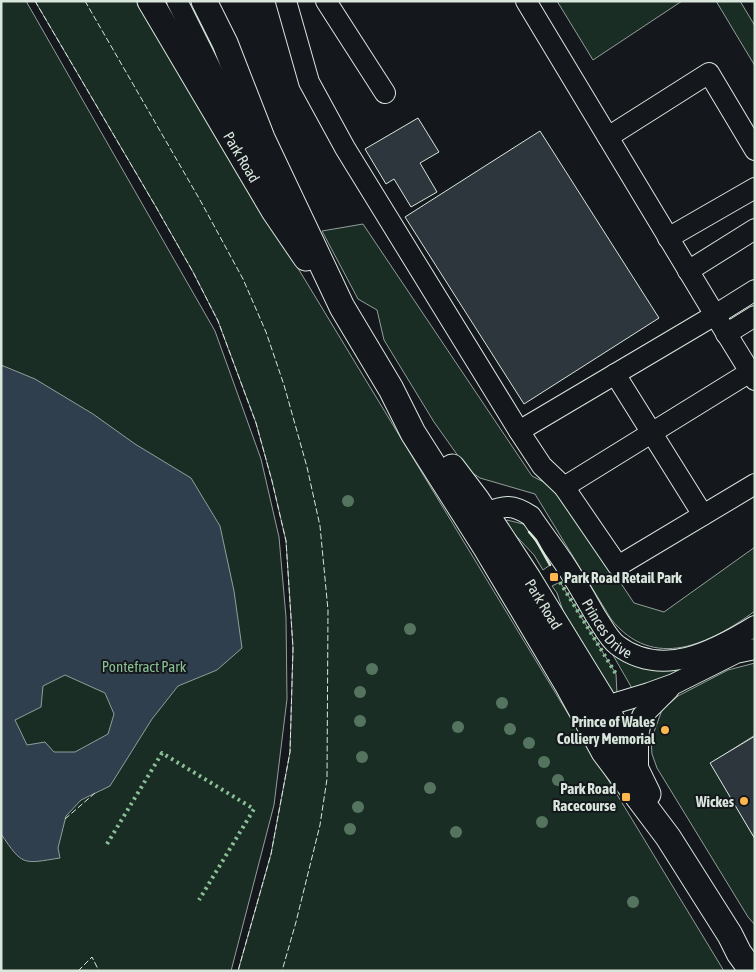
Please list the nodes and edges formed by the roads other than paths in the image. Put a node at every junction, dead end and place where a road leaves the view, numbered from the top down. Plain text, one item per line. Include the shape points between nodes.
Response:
1 (150, 1) edge
2 (177, 1) edge
3 (204, 1) edge
4 (286, 1) edge
5 (326, 1) edge
6 (526, 1) edge
7 (385, 94) dead end
8 (608, 137) junction
9 (755, 150) edge
10 (755, 188) edge
11 (274, 211) junction
12 (755, 229) edge
13 (668, 238) junction
14 (688, 271) junction
15 (755, 290) edge
16 (342, 307) junction
17 (715, 315) junction
18 (755, 316) edge
19 (726, 334) junction
20 (615, 374) junction
21 (752, 376) edge
22 (391, 389) junction
23 (519, 431) junction
24 (652, 433) junction
25 (755, 484) edge
26 (564, 487) junction
27 (487, 507) junction
28 (704, 515) junction
29 (486, 548) junction
30 (755, 626) edge
31 (755, 649) edge
32 (674, 684) junction
33 (575, 698) junction
34 (606, 706) junction
35 (638, 770) junction
36 (668, 837) junction
37 (730, 935) junction
38 (755, 946) edge
39 (752, 971) edge

1 - 11 main road, Park Road
2 - 11 street via 252,151
3 - 16 main road, Park Road via 225,43 262,138
4 - 23 street via 309,82 318,99
5 - 7 street
6 - 8 street
8 - 9 street via 708,73
8 - 13 street
10 - 13 street
11 - 16 main road, Park Road
12 - 14 street
13 - 14 street
14 - 17 street
15 - 17 street
16 - 22 main road, Park Road
17 - 19 street
17 - 20 street
18 - 19 street
19 - 21 street
20 - 23 street
20 - 24 street
21 - 24 street
22 - 27 main road, Park Road
22 - 29 main road, Park Road via 413,433
23 - 26 street via 542,466
24 - 26 street
24 - 28 street
25 - 28 street
26 - 28 street via 618,566
27 - 29 main road
27 - 30 street, Princes Drive via 512,507 531,516 604,629 617,645 637,656 676,660 700,655 725,645
27 - 34 main road, Park Road
29 - 33 main road, Park Road
31 - 32 street via 736,653
32 - 34 street
32 - 35 street via 642,716
33 - 34 street via 588,704
33 - 36 main road, Park Road via 604,752
34 - 35 main road, Park Road
35 - 36 main road, Park Road
36 - 37 main road, Park Road
37 - 38 main road
37 - 39 main road, Park Road

